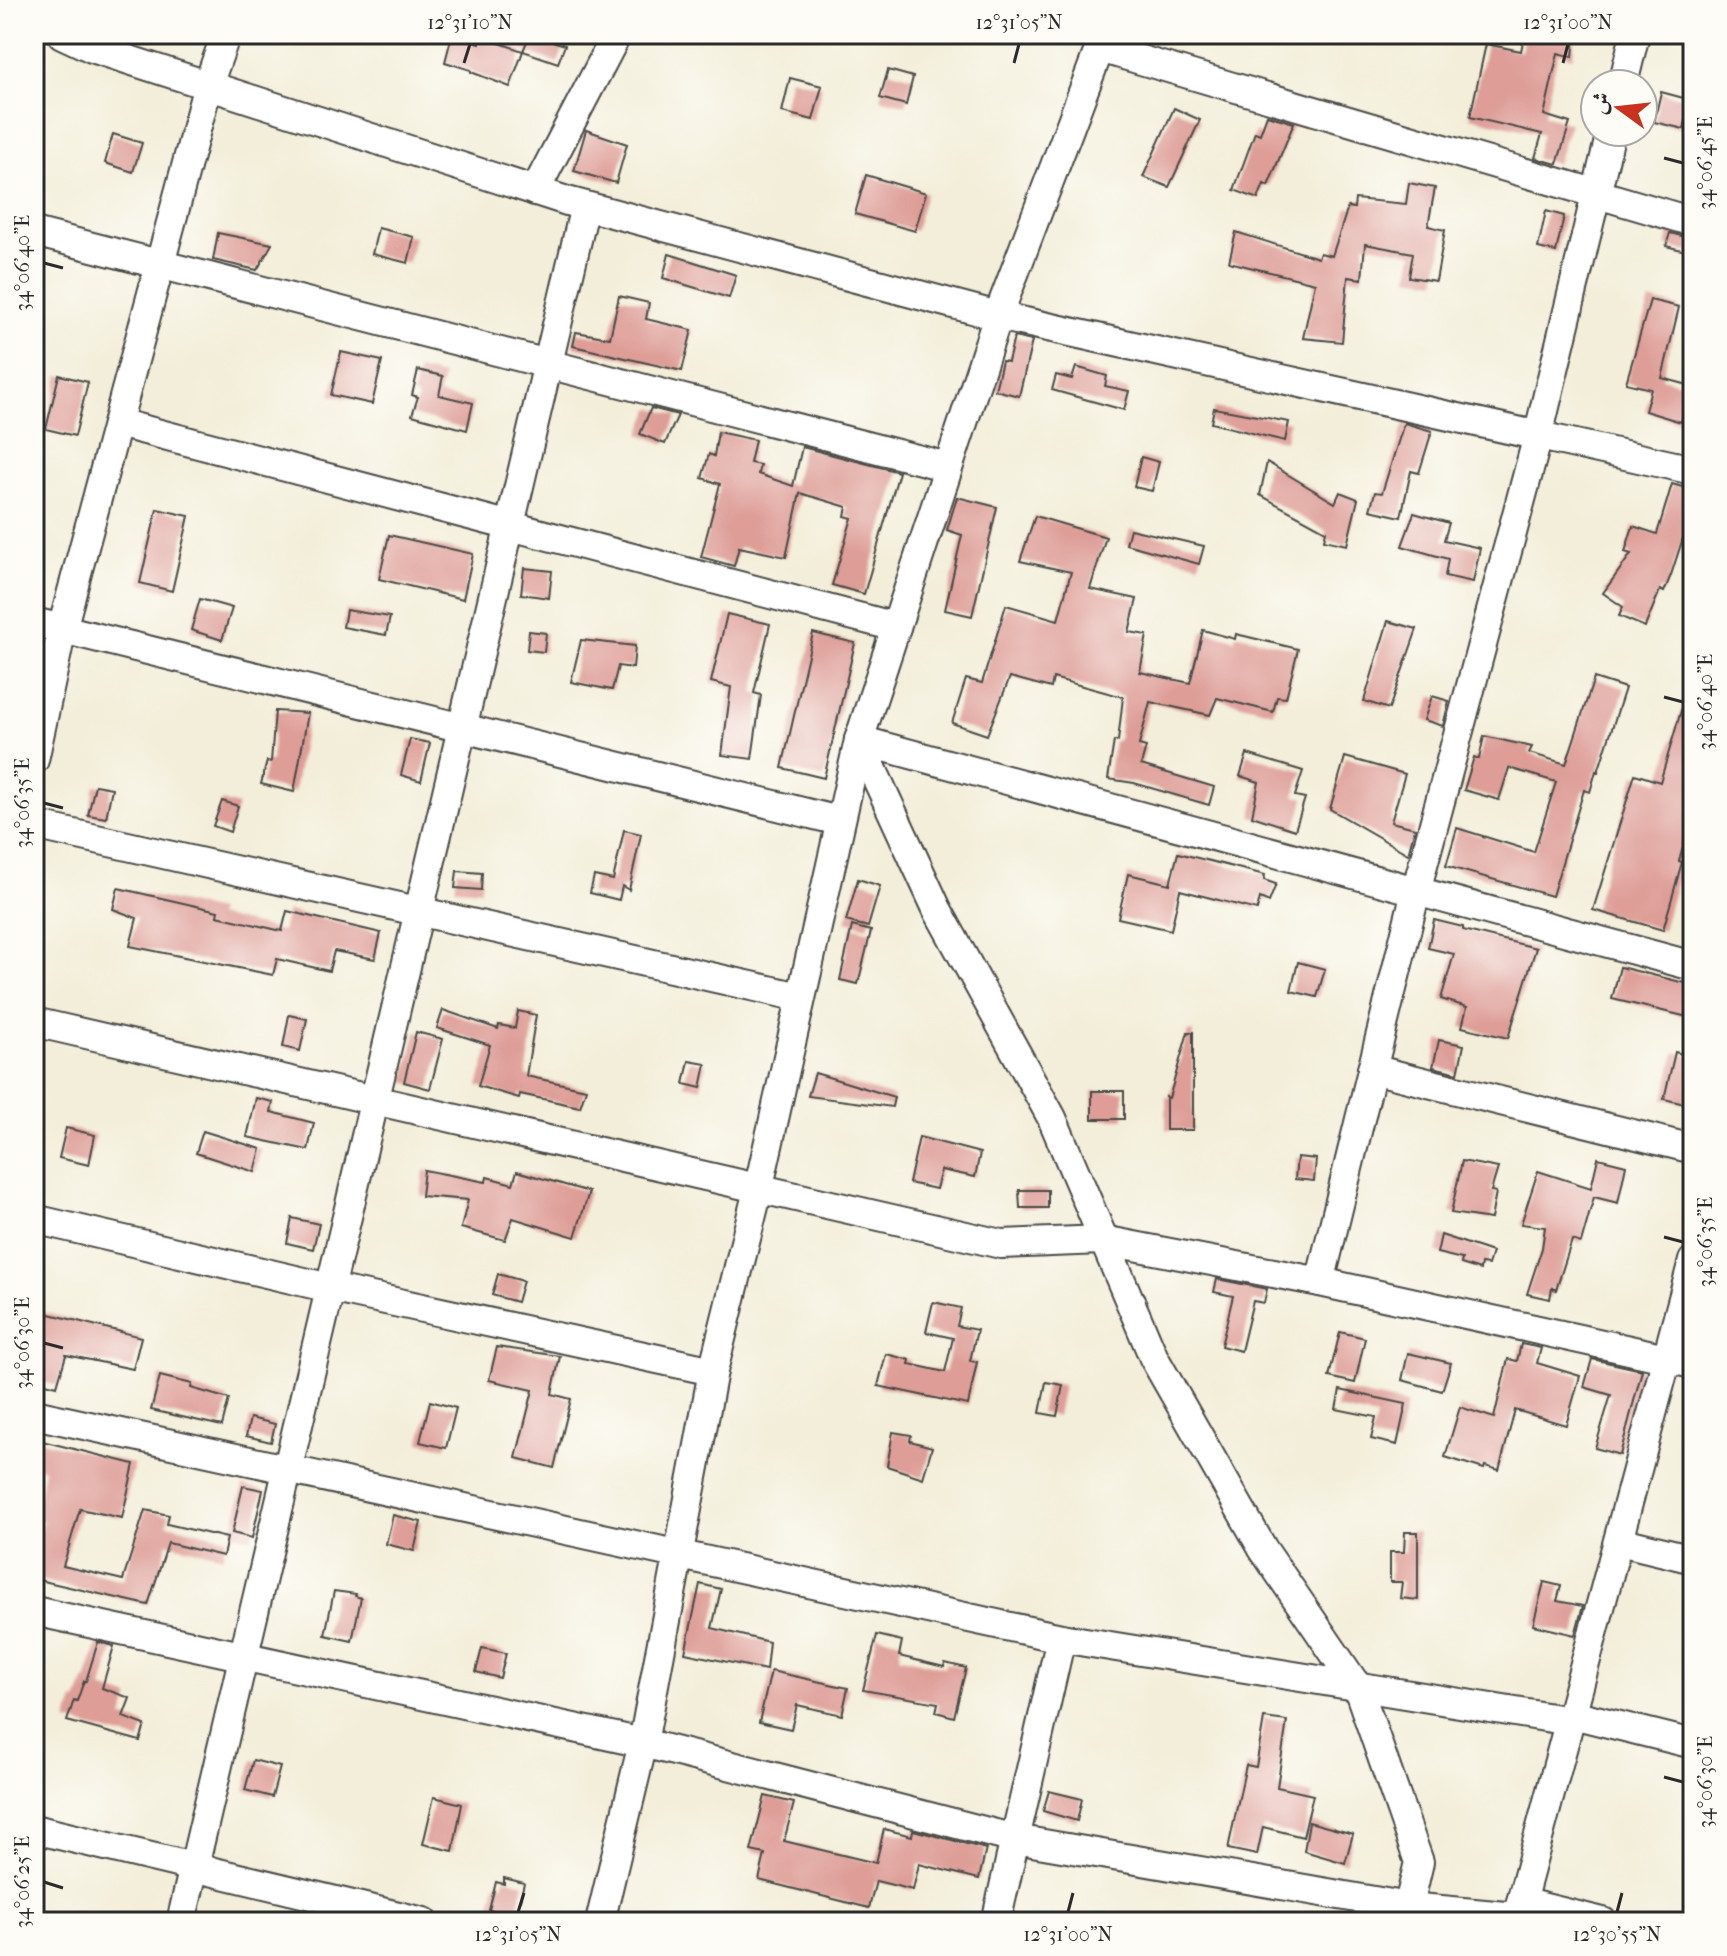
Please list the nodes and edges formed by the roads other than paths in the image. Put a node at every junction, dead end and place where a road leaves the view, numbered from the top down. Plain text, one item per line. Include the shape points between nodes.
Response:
1 (62, 34) edge
2 (226, 34) edge
3 (617, 34) edge
4 (1635, 34) edge
5 (1103, 41) edge
6 (1627, 68) edge
7 (208, 85) junction
8 (1607, 148) edge
9 (535, 191) junction
10 (1597, 193) junction
11 (585, 206) junction
12 (1693, 222) edge
13 (34, 232) edge
14 (160, 264) junction
15 (998, 316) junction
16 (548, 365) junction
17 (118, 423) junction
18 (1538, 436) junction
19 (948, 467) junction
20 (1693, 470) edge
21 (511, 526) junction
22 (34, 622) edge
23 (896, 627) junction
24 (62, 629) junction
25 (463, 729) junction
26 (859, 740) junction
27 (34, 760) edge
28 (839, 821) junction
29 (34, 825) edge
30 (1416, 891) junction
31 (420, 912) junction
32 (1693, 966) edge
33 (800, 997) junction
34 (34, 1022) edge
35 (1372, 1069) junction
36 (375, 1100) junction
37 (1693, 1149) edge
38 (759, 1186) junction
39 (34, 1219) edge
40 (1103, 1240) junction
41 (1693, 1261) edge
42 (1320, 1282) junction
43 (330, 1288) junction
44 (1681, 1361) edge
45 (713, 1371) junction
46 (34, 1414) edge
47 (286, 1470) junction
48 (1619, 1541) junction
49 (679, 1555) junction
50 (1693, 1559) edge
51 (34, 1611) edge
52 (1061, 1638) junction
53 (242, 1657) junction
54 (1358, 1688) junction
55 (1571, 1718) junction
56 (643, 1743) junction
57 (1693, 1744) edge
58 (34, 1829) edge
59 (1015, 1839) junction
60 (193, 1867) junction
61 (1407, 1914) edge
62 (1518, 1914) edge
63 (181, 1922) edge
64 (424, 1922) edge
65 (600, 1922) edge
66 (996, 1922) edge
67 (1603, 1922) edge

1 - 7 street
2 - 7 street
3 - 9 street
4 - 6 street
5 - 10 street
5 - 15 street
7 - 9 street
7 - 14 street
8 - 10 street
9 - 11 street
10 - 12 street
10 - 18 street
11 - 15 street
11 - 16 street
13 - 14 street
14 - 16 street
14 - 17 street
15 - 18 street
15 - 19 street
16 - 19 street
16 - 21 street
17 - 21 street
17 - 24 street
18 - 20 street
18 - 30 street
19 - 23 street
21 - 23 street
21 - 25 street
22 - 24 street
23 - 26 street
24 - 25 street
24 - 27 street
25 - 28 street
25 - 31 street
26 - 28 street
26 - 30 street
26 - 40 street via 937,909 1052,1118
28 - 33 street
29 - 31 street
30 - 32 street
30 - 35 street
31 - 33 street
31 - 36 street
33 - 38 street
34 - 36 street
35 - 37 street
35 - 42 street
36 - 38 street
36 - 43 street
38 - 40 street via 1001,1244
38 - 45 street
39 - 43 street
40 - 42 street
40 - 54 street via 1154,1358 1263,1549
41 - 44 street
42 - 44 street
43 - 45 street
43 - 47 street
44 - 48 street
45 - 49 street
46 - 47 street
47 - 49 street
47 - 53 street
48 - 50 street
48 - 55 street
49 - 52 street
49 - 56 street
51 - 53 street
52 - 54 street
52 - 59 street
53 - 56 street
53 - 60 street
54 - 55 street
54 - 61 street via 1419,1862
55 - 57 street
55 - 62 street
56 - 59 street
56 - 65 street
58 - 60 street
59 - 61 street
59 - 66 street
60 - 63 street
60 - 64 street
61 - 62 street
62 - 67 street

